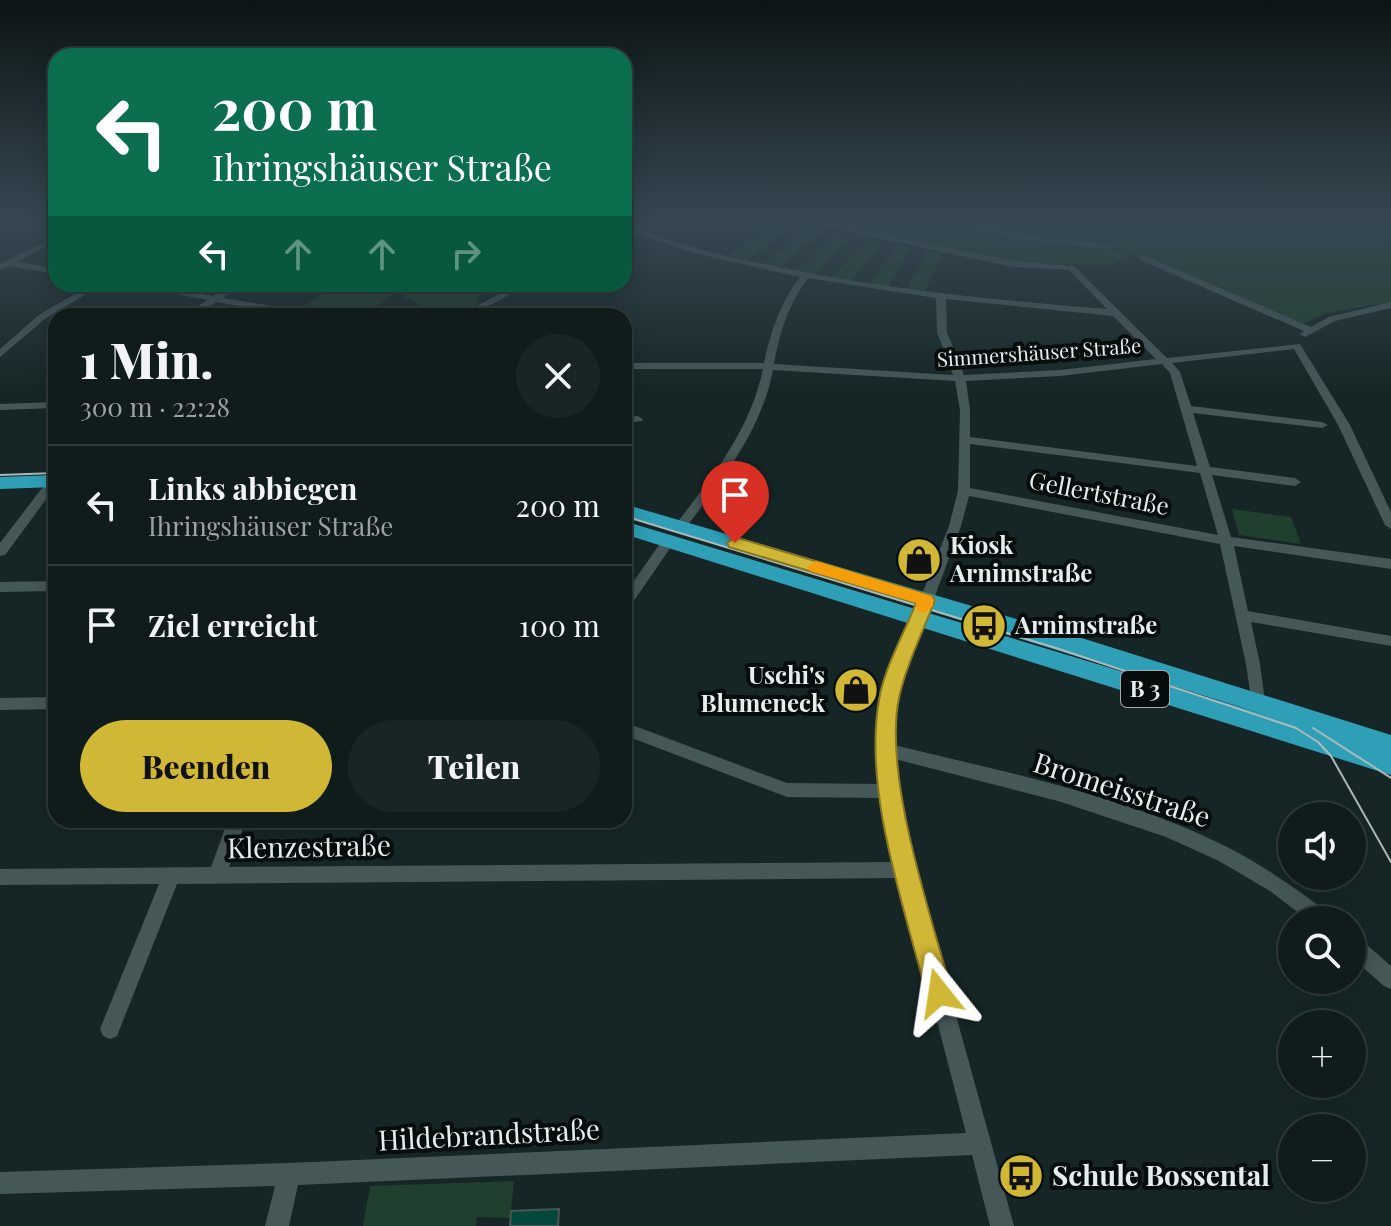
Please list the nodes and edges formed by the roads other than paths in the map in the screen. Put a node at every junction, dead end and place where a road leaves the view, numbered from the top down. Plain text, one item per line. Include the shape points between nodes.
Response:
1 (802, 279) edge
2 (825, 279) edge
3 (1084, 279) edge
4 (1192, 279) edge
5 (86, 292) edge
6 (175, 292) edge
7 (225, 292) edge
8 (510, 292) edge
9 (941, 298) junction
10 (214, 299) junction
11 (1391, 305) edge
12 (57, 308) edge
13 (201, 308) edge
14 (266, 308) edge
15 (478, 308) edge
16 (48, 313) edge
17 (1116, 313) junction
18 (1311, 330) junction
19 (1297, 346) junction
20 (0, 354) edge
21 (1165, 362) junction
22 (632, 366) edge
23 (766, 367) junction
24 (960, 378) junction
25 (48, 405) edge
26 (0, 407) edge
27 (1188, 409) junction
28 (632, 419) edge
29 (638, 419) dead end
30 (1322, 425) dead end
31 (967, 440) junction
32 (1204, 469) junction
33 (0, 470) edge
34 (48, 476) edge
35 (48, 478) edge
36 (1295, 482) dead end
37 (0, 483) edge
38 (48, 487) edge
39 (964, 491) junction
40 (632, 514) edge
41 (1391, 525) edge
42 (632, 528) edge
43 (675, 534) junction
44 (1226, 541) junction
45 (0, 552) edge
46 (1391, 564) edge
47 (48, 586) edge
48 (0, 587) edge
49 (632, 594) edge
50 (923, 610) junction
51 (1242, 615) junction
52 (1391, 641) edge
53 (1257, 701) junction
54 (48, 703) edge
55 (0, 704) edge
56 (632, 731) edge
57 (1391, 745) edge
58 (886, 750) junction
59 (1391, 764) edge
60 (890, 791) junction
61 (234, 828) edge
62 (907, 870) junction
63 (0, 877) edge
64 (171, 877) junction
65 (216, 877) junction
66 (1307, 906) edge
67 (1366, 957) edge
68 (1391, 979) edge
69 (110, 1029) dead end
70 (981, 1143) junction
71 (289, 1174) junction
72 (0, 1183) edge
73 (277, 1226) edge
74 (1002, 1226) edge

1 - 23 street via 777,319
2 - 9 street
3 - 17 street
4 - 18 street
5 - 12 street
6 - 10 street
7 - 10 street
8 - 15 street
9 - 17 street
9 - 24 street via 942,332
10 - 13 street
10 - 14 street
11 - 18 street via 1332,319
16 - 20 street
17 - 21 street
18 - 19 street via 1295,338
19 - 21 street, Simmershäuser Straße
19 - 41 street via 1344,425
21 - 24 street, Simmershäuser Straße
21 - 27 street via 1175,372
22 - 23 street, Simmershäuser Straße
23 - 24 street, Simmershäuser Straße
23 - 43 street via 761,397 742,436
24 - 31 street
25 - 26 street
27 - 30 street
27 - 32 street
28 - 29 street
31 - 32 street
31 - 39 street
32 - 36 street
32 - 44 street
33 - 34 main road
35 - 37 main road
38 - 45 street
39 - 44 street, Gellertstraße
39 - 50 street
40 - 43 main road, B 3
42 - 43 main road, B 3
43 - 49 street
43 - 50 main road, B 3
44 - 46 street, Gellertstraße
44 - 51 street
47 - 48 street
50 - 53 main road, B 3
50 - 58 street via 889,698
50 - 59 main road, B 3
51 - 52 street
51 - 53 street
53 - 57 main road, B 3
54 - 55 street
56 - 60 street via 787,790
58 - 60 street
58 - 66 street, Bromeisstraße via 1132,818 1209,847
60 - 62 street
61 - 65 street
62 - 65 street, Klenzestraße
62 - 70 street
63 - 64 street, Klenzestraße
64 - 65 street, Klenzestraße
64 - 69 street
67 - 68 street
70 - 71 street, Hildebrandstraße
70 - 74 street
71 - 72 street, Hildebrandstraße
71 - 73 street

